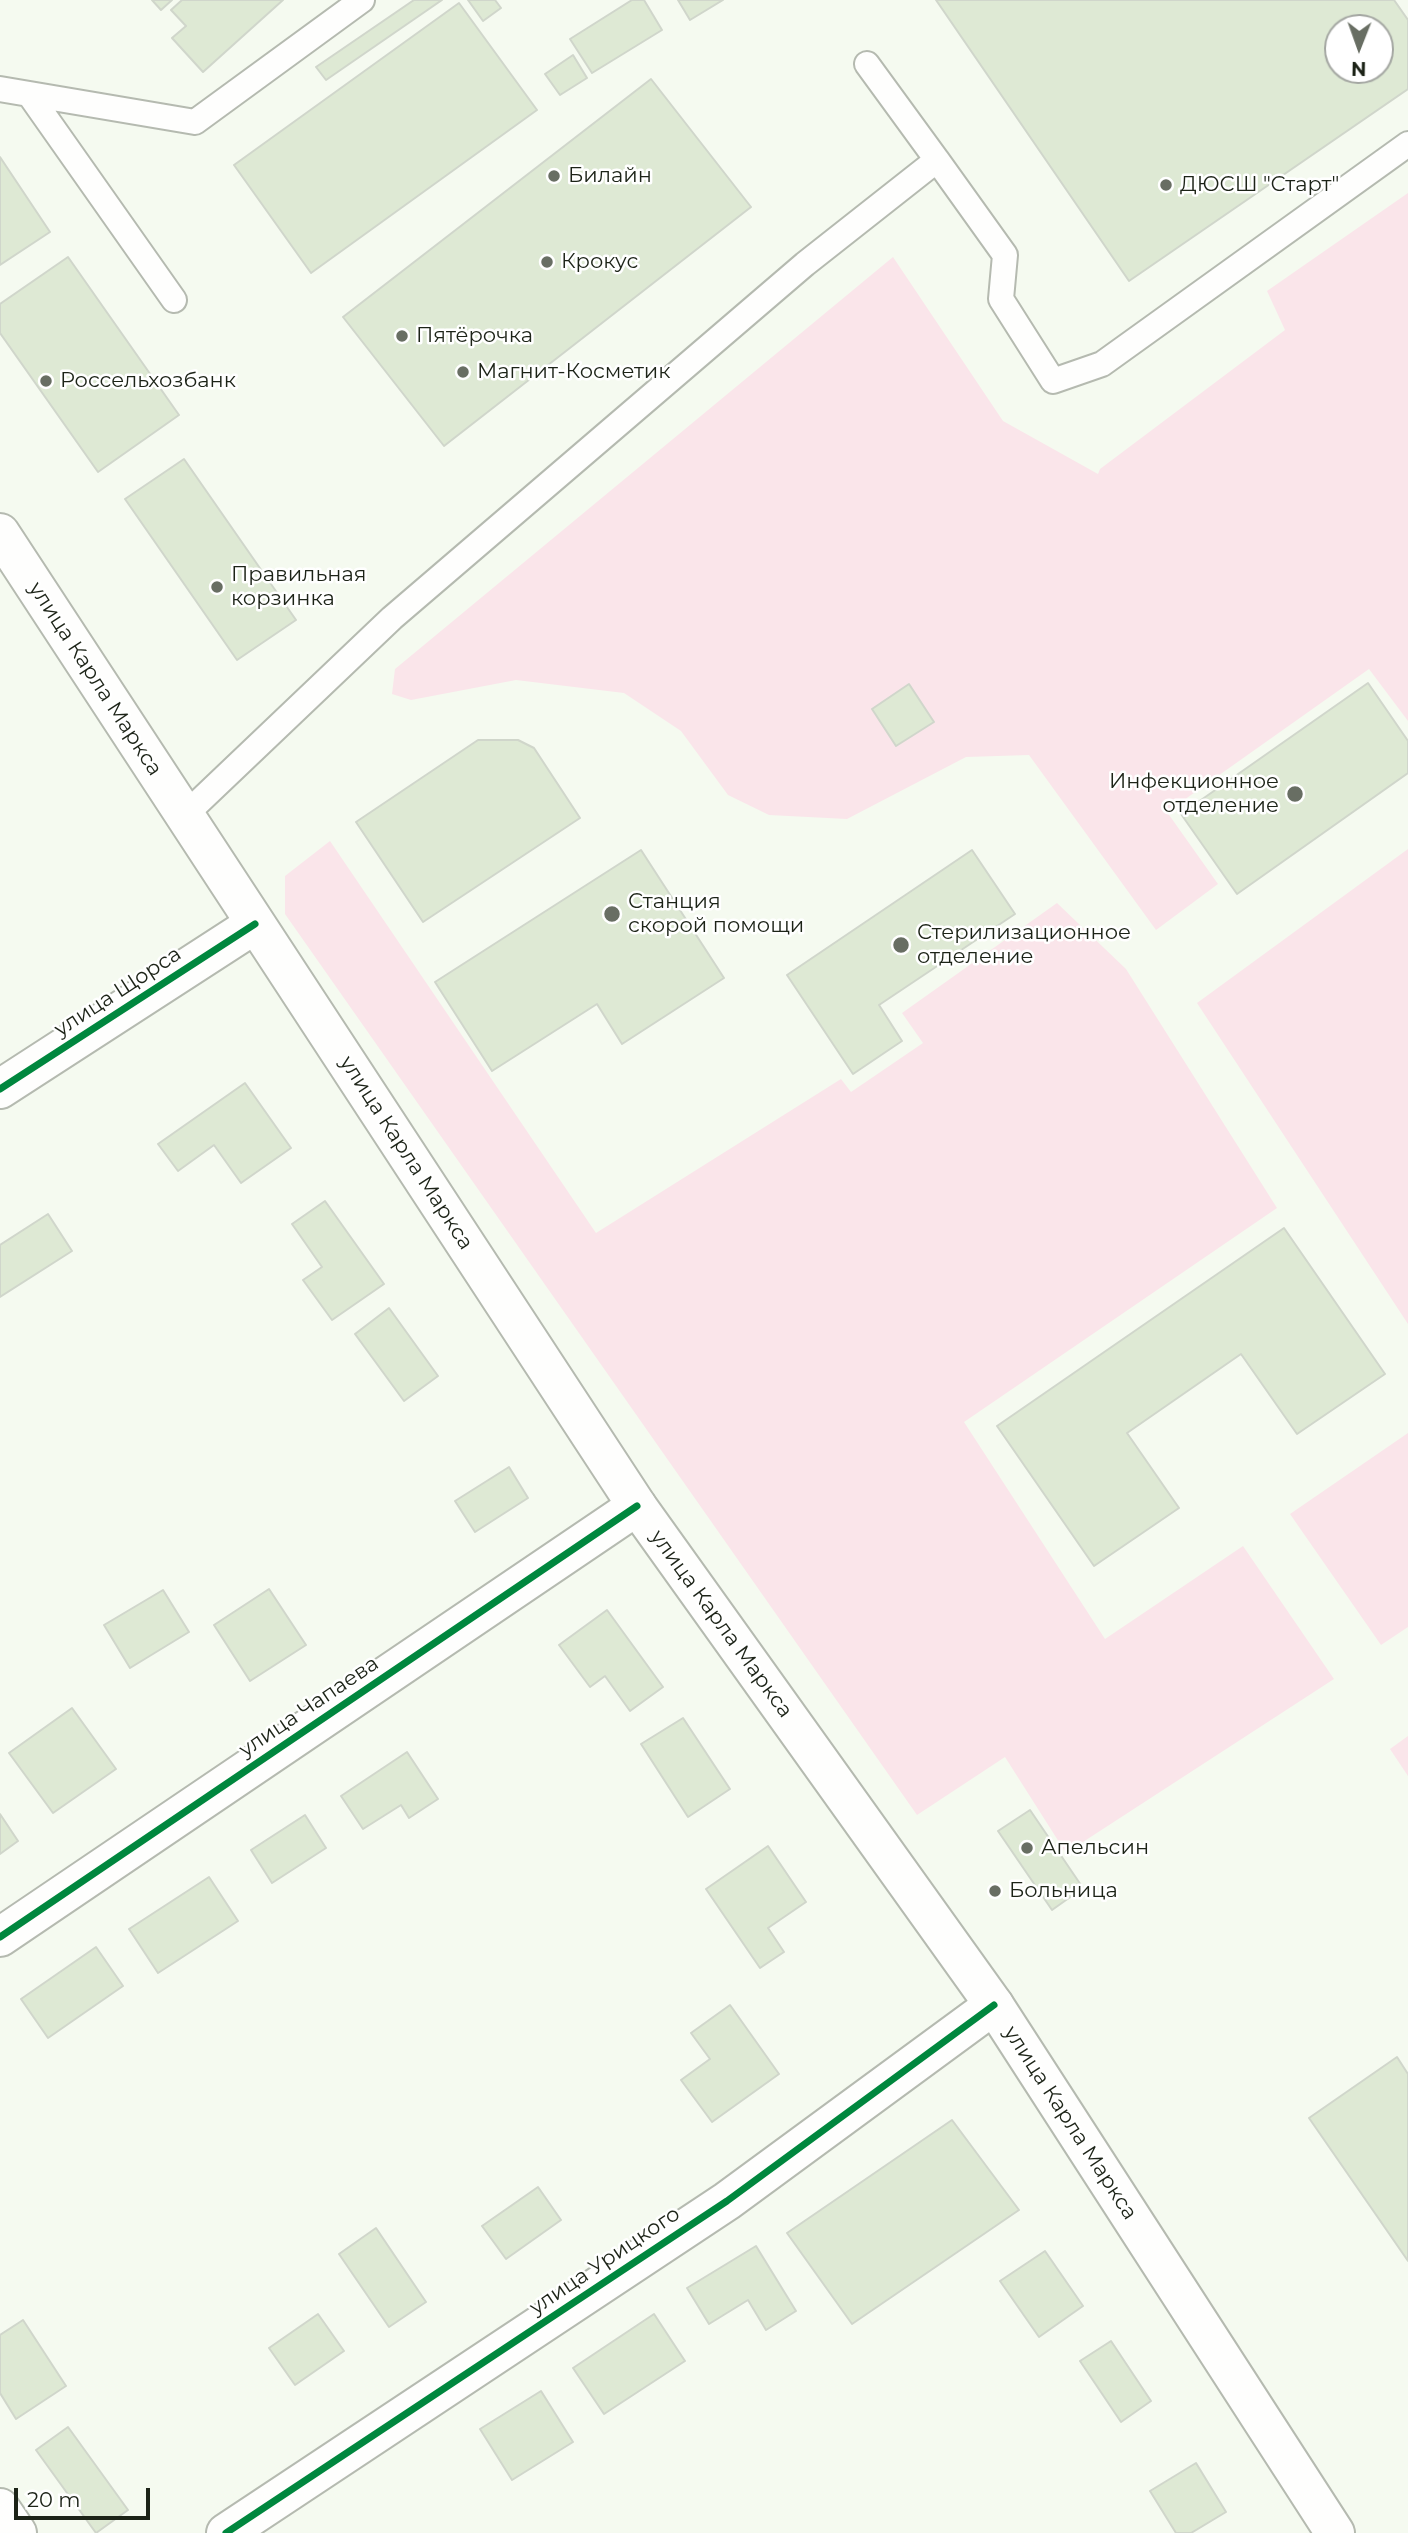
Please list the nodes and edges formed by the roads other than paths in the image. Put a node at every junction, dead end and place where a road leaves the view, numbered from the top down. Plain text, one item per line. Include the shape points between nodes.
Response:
1 (362, 0) edge
2 (867, 64) dead end
3 (0, 89) edge
4 (29, 94) junction
5 (1408, 144) edge
6 (937, 160) junction
7 (174, 300) dead end
8 (0, 533) edge
9 (184, 816) junction
10 (255, 924) junction
11 (0, 1089) edge
12 (637, 1506) junction
13 (0, 1937) edge
14 (994, 2006) junction
15 (0, 2508) edge
16 (17, 2533) edge
17 (226, 2533) edge
18 (1335, 2533) edge

1 - 4 lane via 195,122
2 - 6 lane
3 - 4 lane
4 - 7 lane
5 - 6 lane via 1102,364 1054,381 1001,299 1005,256
6 - 9 lane via 804,264 392,618
8 - 9 main road, улица Карла Маркса
9 - 10 main road, улица Карла Маркса
10 - 11 main road, улица Щорса
10 - 12 main road, улица Карла Маркса
12 - 13 main road, улица Чапаева
12 - 14 main road, улица Карла Маркса
14 - 17 main road, улица Урицкого via 727,2201
14 - 18 main road, улица Карла Маркса
15 - 16 main road

